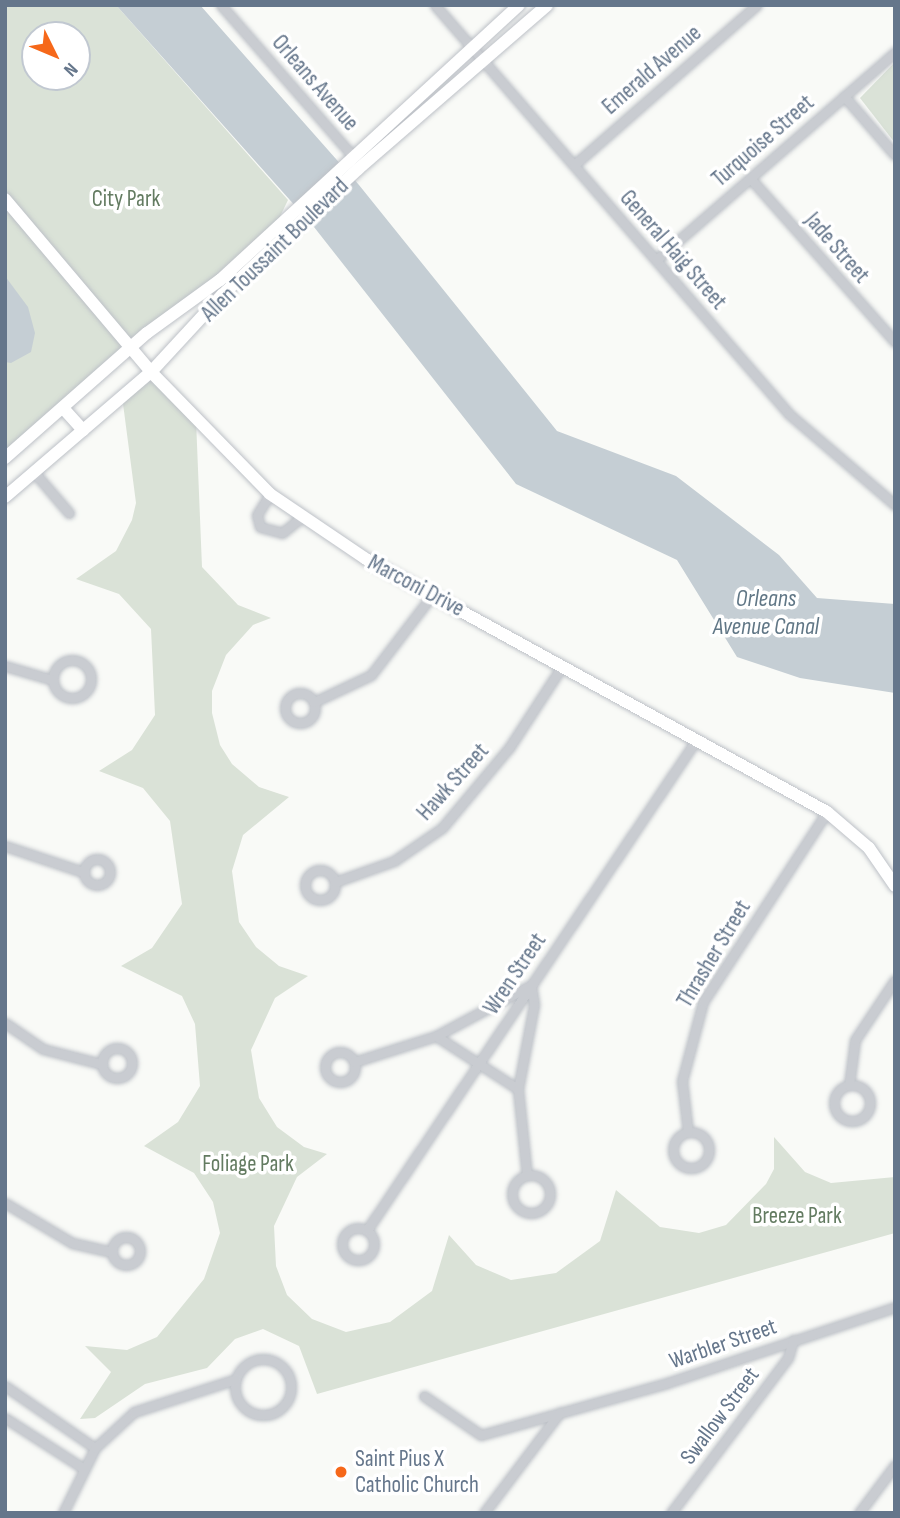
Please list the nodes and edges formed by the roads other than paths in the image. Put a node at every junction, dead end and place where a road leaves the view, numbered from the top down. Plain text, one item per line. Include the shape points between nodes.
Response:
1 (221, 5) edge
2 (435, 5) edge
3 (519, 5) edge
4 (547, 5) edge
5 (757, 5) edge
6 (469, 48) junction
7 (895, 52) edge
8 (482, 63) junction
9 (844, 96) junction
10 (394, 115) junction
11 (406, 129) junction
12 (895, 155) edge
13 (350, 157) junction
14 (574, 164) junction
15 (750, 178) junction
16 (5, 199) edge
17 (294, 220) junction
18 (656, 260) junction
19 (895, 342) edge
20 (130, 348) junction
21 (151, 372) junction
22 (63, 408) junction
23 (83, 430) junction
24 (5, 458) edge
25 (34, 472) junction
26 (270, 494) junction
27 (5, 497) edge
28 (895, 506) edge
29 (69, 513) dead end
30 (302, 517) junction
31 (433, 594) junction
32 (563, 665) junction
33 (5, 666) edge
34 (53, 680) junction
35 (314, 702) dead end
36 (696, 740) junction
37 (827, 812) junction
38 (5, 846) edge
39 (83, 872) dead end
40 (335, 882) dead end
41 (895, 886) edge
42 (895, 979) edge
43 (531, 985) junction
44 (5, 1023) edge
45 (436, 1036) junction
46 (354, 1062) dead end
47 (102, 1064) dead end
48 (477, 1066) junction
49 (849, 1085) junction
50 (518, 1089) junction
51 (688, 1132) junction
52 (527, 1176) junction
53 (5, 1203) edge
54 (367, 1230) dead end
55 (112, 1252) dead end
56 (895, 1307) edge
57 (793, 1340) junction
58 (236, 1379) junction
59 (5, 1386) edge
60 (424, 1396) dead end
61 (561, 1410) junction
62 (5, 1418) edge
63 (95, 1448) junction
64 (895, 1465) edge
65 (83, 1468) junction
66 (64, 1513) edge
67 (484, 1513) edge
68 (671, 1513) edge
69 (859, 1513) edge

1 - 13 street, Orleans Avenue
2 - 6 street, General Haig Street
3 - 6 main road, Allen Toussaint Boulevard
4 - 8 main road, Allen Toussaint Boulevard
5 - 14 street, Emerald Avenue
6 - 8 street, General Haig Street
6 - 10 main road, Allen Toussaint Boulevard
7 - 9 street, Turquoise Street
8 - 11 main road, Allen Toussaint Boulevard
8 - 14 street, General Haig Street
9 - 12 street
9 - 15 street, Turquoise Street
10 - 11 main road
10 - 13 main road, Allen Toussaint Boulevard
11 - 17 main road, Allen Toussaint Boulevard
13 - 17 main road, Allen Toussaint Boulevard
14 - 18 street, General Haig Street
15 - 18 street, Turquoise Street
15 - 19 street, Jade Street
16 - 20 main road, Marconi Drive
17 - 20 main road, Allen Toussaint Boulevard
17 - 21 main road, Allen Toussaint Boulevard
18 - 28 street, General Haig Street via 821,446
20 - 21 main road, Marconi Drive
20 - 22 main road, Allen Toussaint Boulevard
21 - 23 main road, Allen Toussaint Boulevard
21 - 26 main road, Marconi Drive
22 - 23 main road
22 - 24 main road, Allen Toussaint Boulevard
23 - 25 main road, Allen Toussaint Boulevard
25 - 27 main road, Allen Toussaint Boulevard
25 - 29 street
26 - 30 main road, Marconi Drive
26 - 30 street via 257,515 260,527 282,533
30 - 31 main road, Marconi Drive
31 - 32 main road, Marconi Drive
31 - 35 street via 371,675
32 - 36 main road, Marconi Drive
32 - 40 street, Hawk Street via 509,748 442,828 394,861
33 - 34 street
34 - 34 street via 60,694 71,698 88,691 92,678 88,666 70,659 58,665
36 - 37 main road, Marconi Drive
36 - 43 street, Wren Street
37 - 41 main road, Marconi Drive via 869,848
37 - 51 street, Thrasher Street via 703,1002 682,1081
38 - 39 street
42 - 49 street via 855,1040
43 - 45 street
43 - 48 street, Wren Street
43 - 50 street via 534,1005
44 - 47 street via 43,1049
45 - 46 street
45 - 48 street
48 - 50 street
48 - 54 street, Wren Street
49 - 49 street via 834,1105 852,1122 866,1115 870,1099
50 - 52 street
51 - 51 street, Thrasher Street via 673,1153 679,1164 692,1169 704,1163 709,1145 701,1134
52 - 52 street via 513,1197 533,1213 547,1204 549,1188
53 - 55 street via 72,1243
56 - 57 street, Warbler Street
57 - 61 street, Warbler Street
57 - 68 street, Swallow Street via 788,1358
58 - 58 street via 241,1405 256,1414 274,1413 290,1391 287,1373 273,1360 254,1360
58 - 63 street via 134,1412
59 - 63 street
60 - 61 street, Warbler Street via 481,1435
61 - 67 street
62 - 65 street
63 - 65 street
64 - 69 street
65 - 66 street

